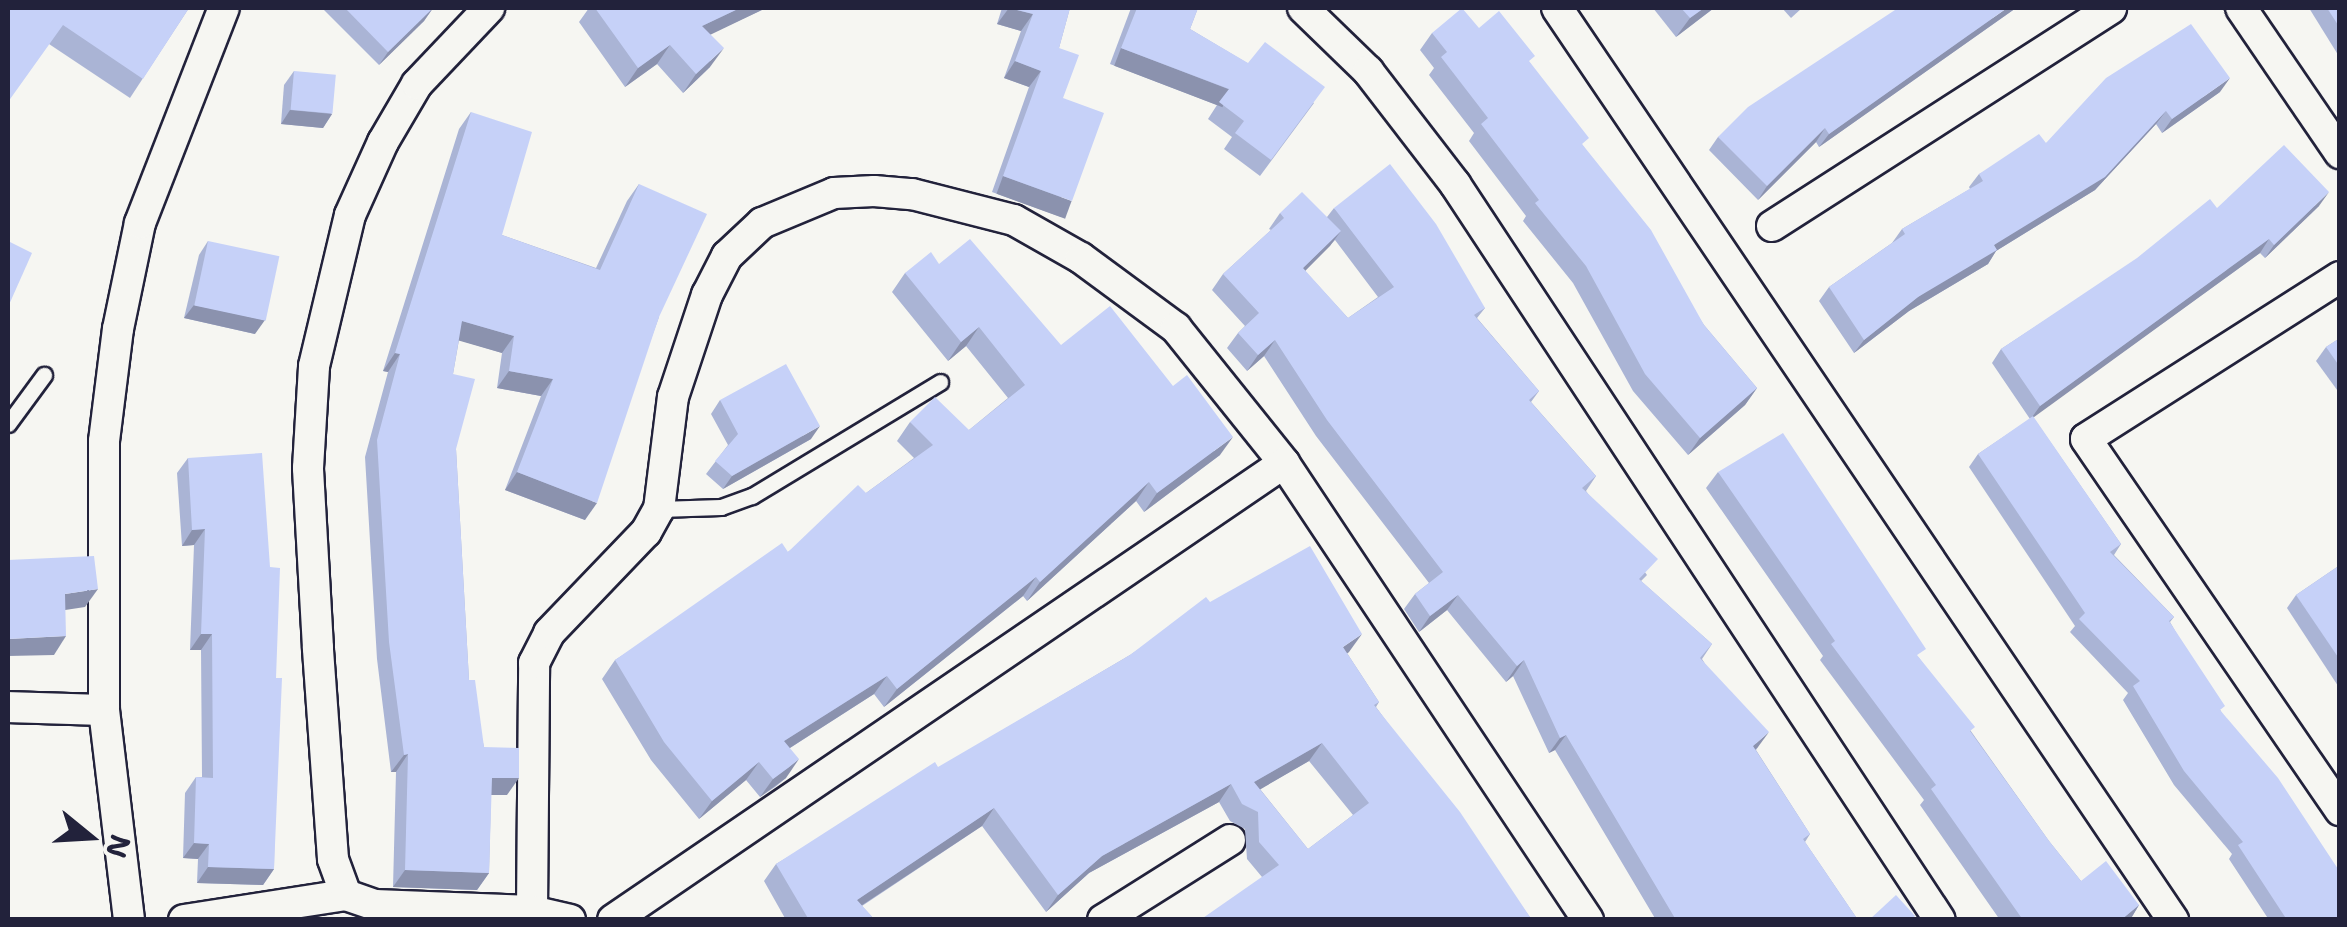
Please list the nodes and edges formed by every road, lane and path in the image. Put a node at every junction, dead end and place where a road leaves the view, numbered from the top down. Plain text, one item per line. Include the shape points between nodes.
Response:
1 (224, 8) edge
2 (490, 8) edge
3 (1302, 8) edge
4 (1557, 8) edge
5 (2111, 8) edge
6 (2241, 8) edge
7 (2340, 153) edge
8 (1772, 226) dead end
9 (2340, 278) edge
10 (44, 375) dead end
11 (940, 382) dead end
12 (8, 424) edge
13 (1284, 462) junction
14 (659, 509) junction
15 (8, 706) edge
16 (104, 710) junction
17 (2340, 810) edge
18 (1230, 840) dead end
19 (346, 896) junction
20 (532, 911) junction
21 (129, 920) edge
22 (184, 920) edge
23 (570, 920) edge
24 (613, 920) edge
25 (1103, 920) edge
26 (1588, 920) edge
27 (1940, 920) edge
28 (2173, 920) edge

1 - 16 street via 140,223 118,328 104,441
2 - 19 street via 417,84 383,142 350,215 314,366 308,468 318,648 333,859
3 - 27 street via 1368,71 1455,184
4 - 28 street
5 - 8 street
6 - 7 street
9 - 17 street via 2086,440
10 - 12 lane
11 - 14 lane via 752,496 721,507
13 - 14 street via 1176,328 1082,258 1014,220 961,205 912,194 834,193 762,223 727,256 701,309 673,396
13 - 24 street
13 - 26 street
14 - 20 street via 646,532 549,633 534,663
15 - 16 street
16 - 21 street
18 - 25 street
19 - 20 street via 375,905
19 - 22 street
20 - 23 street

